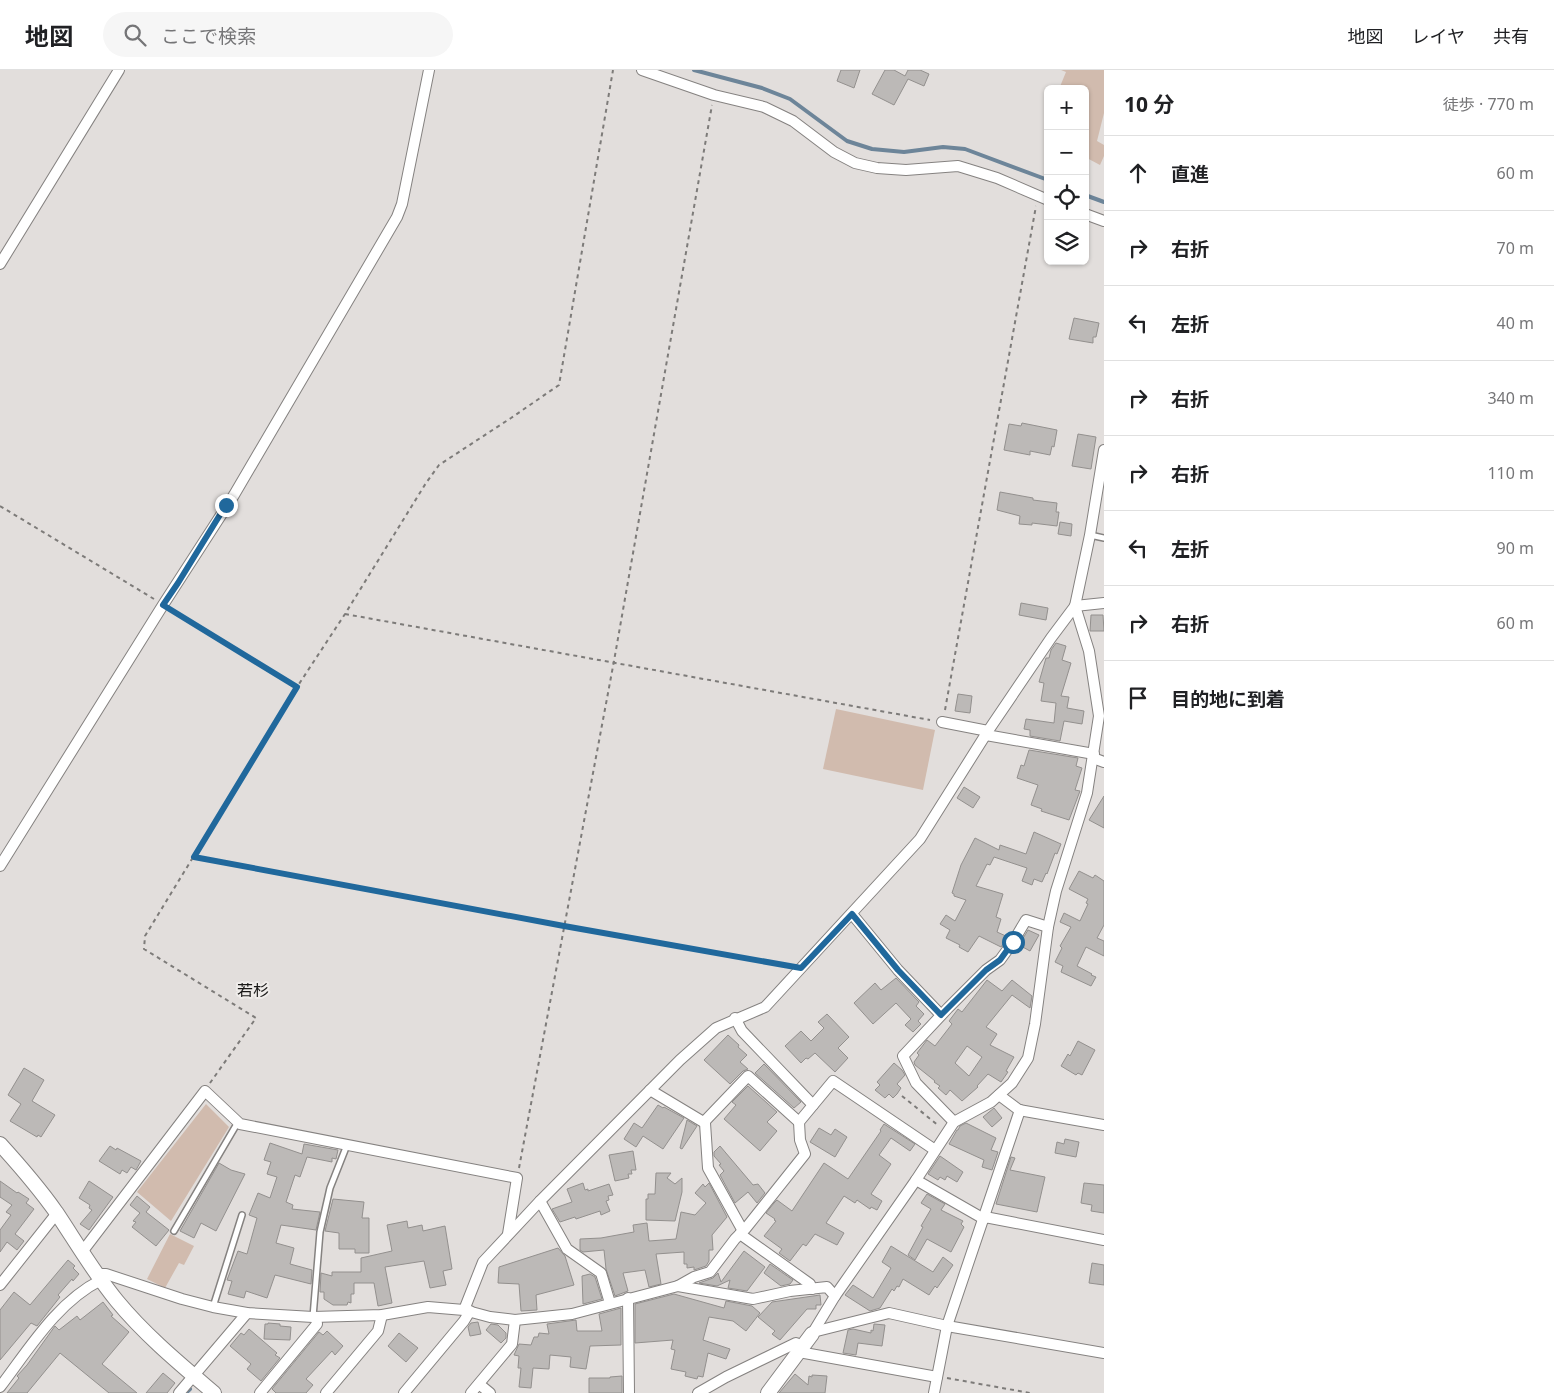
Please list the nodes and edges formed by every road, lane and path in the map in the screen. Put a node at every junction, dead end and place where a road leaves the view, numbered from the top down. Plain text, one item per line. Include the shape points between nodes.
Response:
1 (120, 70) edge
2 (429, 70) edge
3 (613, 70) edge
4 (642, 70) edge
5 (714, 95) junction
6 (1043, 198) edge
7 (1089, 215) edge
8 (1104, 221) edge
9 (0, 264) edge
10 (1104, 450) edge
11 (0, 506) edge
12 (1090, 535) junction
13 (1104, 538) edge
14 (1104, 603) edge
15 (163, 605) junction
16 (1075, 606) junction
17 (345, 614) junction
18 (614, 662) junction
19 (297, 687) junction
20 (942, 722) junction
21 (987, 733) junction
22 (1093, 756) junction
23 (1104, 762) edge
24 (194, 857) junction
25 (0, 866) edge
26 (852, 914) junction
27 (564, 926) junction
28 (1048, 927) junction
29 (801, 968) junction
30 (941, 1015) junction
31 (735, 1018) junction
32 (650, 1090) junction
33 (205, 1091) junction
34 (999, 1095) junction
35 (902, 1096) dead end
36 (813, 1105) junction
37 (1020, 1110) junction
38 (238, 1122) junction
39 (704, 1122) junction
40 (799, 1122) junction
41 (954, 1122) junction
42 (1104, 1125) edge
43 (947, 1132) junction
44 (0, 1144) edge
45 (348, 1144) junction
46 (935, 1150) junction
47 (517, 1178) junction
48 (916, 1180) junction
49 (540, 1201) junction
50 (57, 1213) junction
51 (242, 1215) dead end
52 (984, 1218) junction
53 (174, 1231) dead end
54 (742, 1233) junction
55 (508, 1234) junction
56 (1104, 1240) edge
57 (82, 1252) junction
58 (98, 1277) junction
59 (0, 1285) edge
60 (678, 1286) junction
61 (812, 1289) junction
62 (836, 1296) junction
63 (628, 1298) junction
64 (610, 1303) junction
65 (213, 1307) junction
66 (467, 1311) junction
67 (247, 1313) junction
68 (382, 1315) junction
69 (315, 1317) junction
70 (515, 1320) junction
71 (947, 1326) junction
72 (813, 1333) junction
73 (801, 1349) junction
74 (1104, 1353) edge
75 (194, 1375) junction
76 (937, 1376) junction
77 (479, 1384) junction
78 (0, 1386) edge
79 (706, 1392) edge
80 (179, 1393) edge
81 (214, 1393) edge
82 (260, 1393) edge
83 (326, 1393) edge
84 (404, 1393) edge
85 (472, 1393) edge
86 (490, 1393) edge
87 (629, 1393) edge
88 (768, 1393) edge
89 (934, 1393) edge
90 (1030, 1393) edge

1 - 9 street
2 - 15 street via 397,218 234,495
3 - 17 path via 558,384 439,465
4 - 5 street
5 - 6 street via 764,107 855,163 906,170 958,166 997,178
5 - 18 path
6 - 20 path
7 - 8 street
10 - 12 street
11 - 15 path
12 - 13 lane
12 - 16 street
14 - 16 street
15 - 19 path
15 - 25 street
16 - 21 street
16 - 22 street via 1088,651 1099,716
17 - 18 path
17 - 19 path
18 - 20 path
18 - 27 path
19 - 24 path
20 - 21 street
21 - 22 street
21 - 26 street via 920,839
22 - 23 street
22 - 28 street via 1087,793
24 - 27 path
24 - 33 path via 145,936 144,949 256,1018
26 - 29 street
26 - 30 street via 898,970
27 - 29 path
27 - 47 path
28 - 30 street via 1026,920 1000,960
28 - 34 street via 1028,1058 1012,1083
29 - 31 street via 764,1007
30 - 41 street via 903,1056 916,1083
31 - 32 street via 716,1028
31 - 36 street via 742,1031
32 - 39 street
32 - 49 street
33 - 38 street
33 - 57 street
34 - 37 street
34 - 41 street
35 - 43 path
36 - 40 street
36 - 46 street via 833,1081
37 - 42 street
37 - 52 street
38 - 45 street
38 - 53 lane
39 - 40 street via 748,1076
39 - 54 street via 708,1168
40 - 54 street via 805,1154
41 - 43 street
43 - 46 street
44 - 50 street
45 - 47 street
45 - 69 lane via 330,1188 320,1232
46 - 48 street
47 - 55 street
48 - 52 street
48 - 62 street
49 - 55 street
49 - 64 street via 567,1249 601,1273
50 - 57 street
50 - 59 street
51 - 65 lane
52 - 56 street
52 - 71 street
54 - 60 street via 710,1272
54 - 61 street via 810,1284
55 - 66 street via 483,1262
57 - 58 street
58 - 65 street via 106,1274
58 - 75 street via 140,1326
58 - 78 street via 50,1322
60 - 61 street via 753,1300
60 - 63 street
61 - 62 street via 827,1287
62 - 72 street
63 - 64 street
63 - 87 street
64 - 70 street via 572,1314
65 - 67 street
66 - 68 street via 428,1307
66 - 70 street
66 - 84 street via 464,1321
67 - 69 street
67 - 75 street
68 - 69 street
68 - 83 street via 378,1330
69 - 82 street via 317,1324
70 - 77 street via 512,1344
71 - 72 street via 889,1313
71 - 74 street
71 - 76 street
72 - 73 street
73 - 76 street
73 - 79 street via 796,1344 726,1377
73 - 88 street
75 - 80 street
75 - 81 street
76 - 89 street
76 - 90 path
77 - 85 street
77 - 86 street

